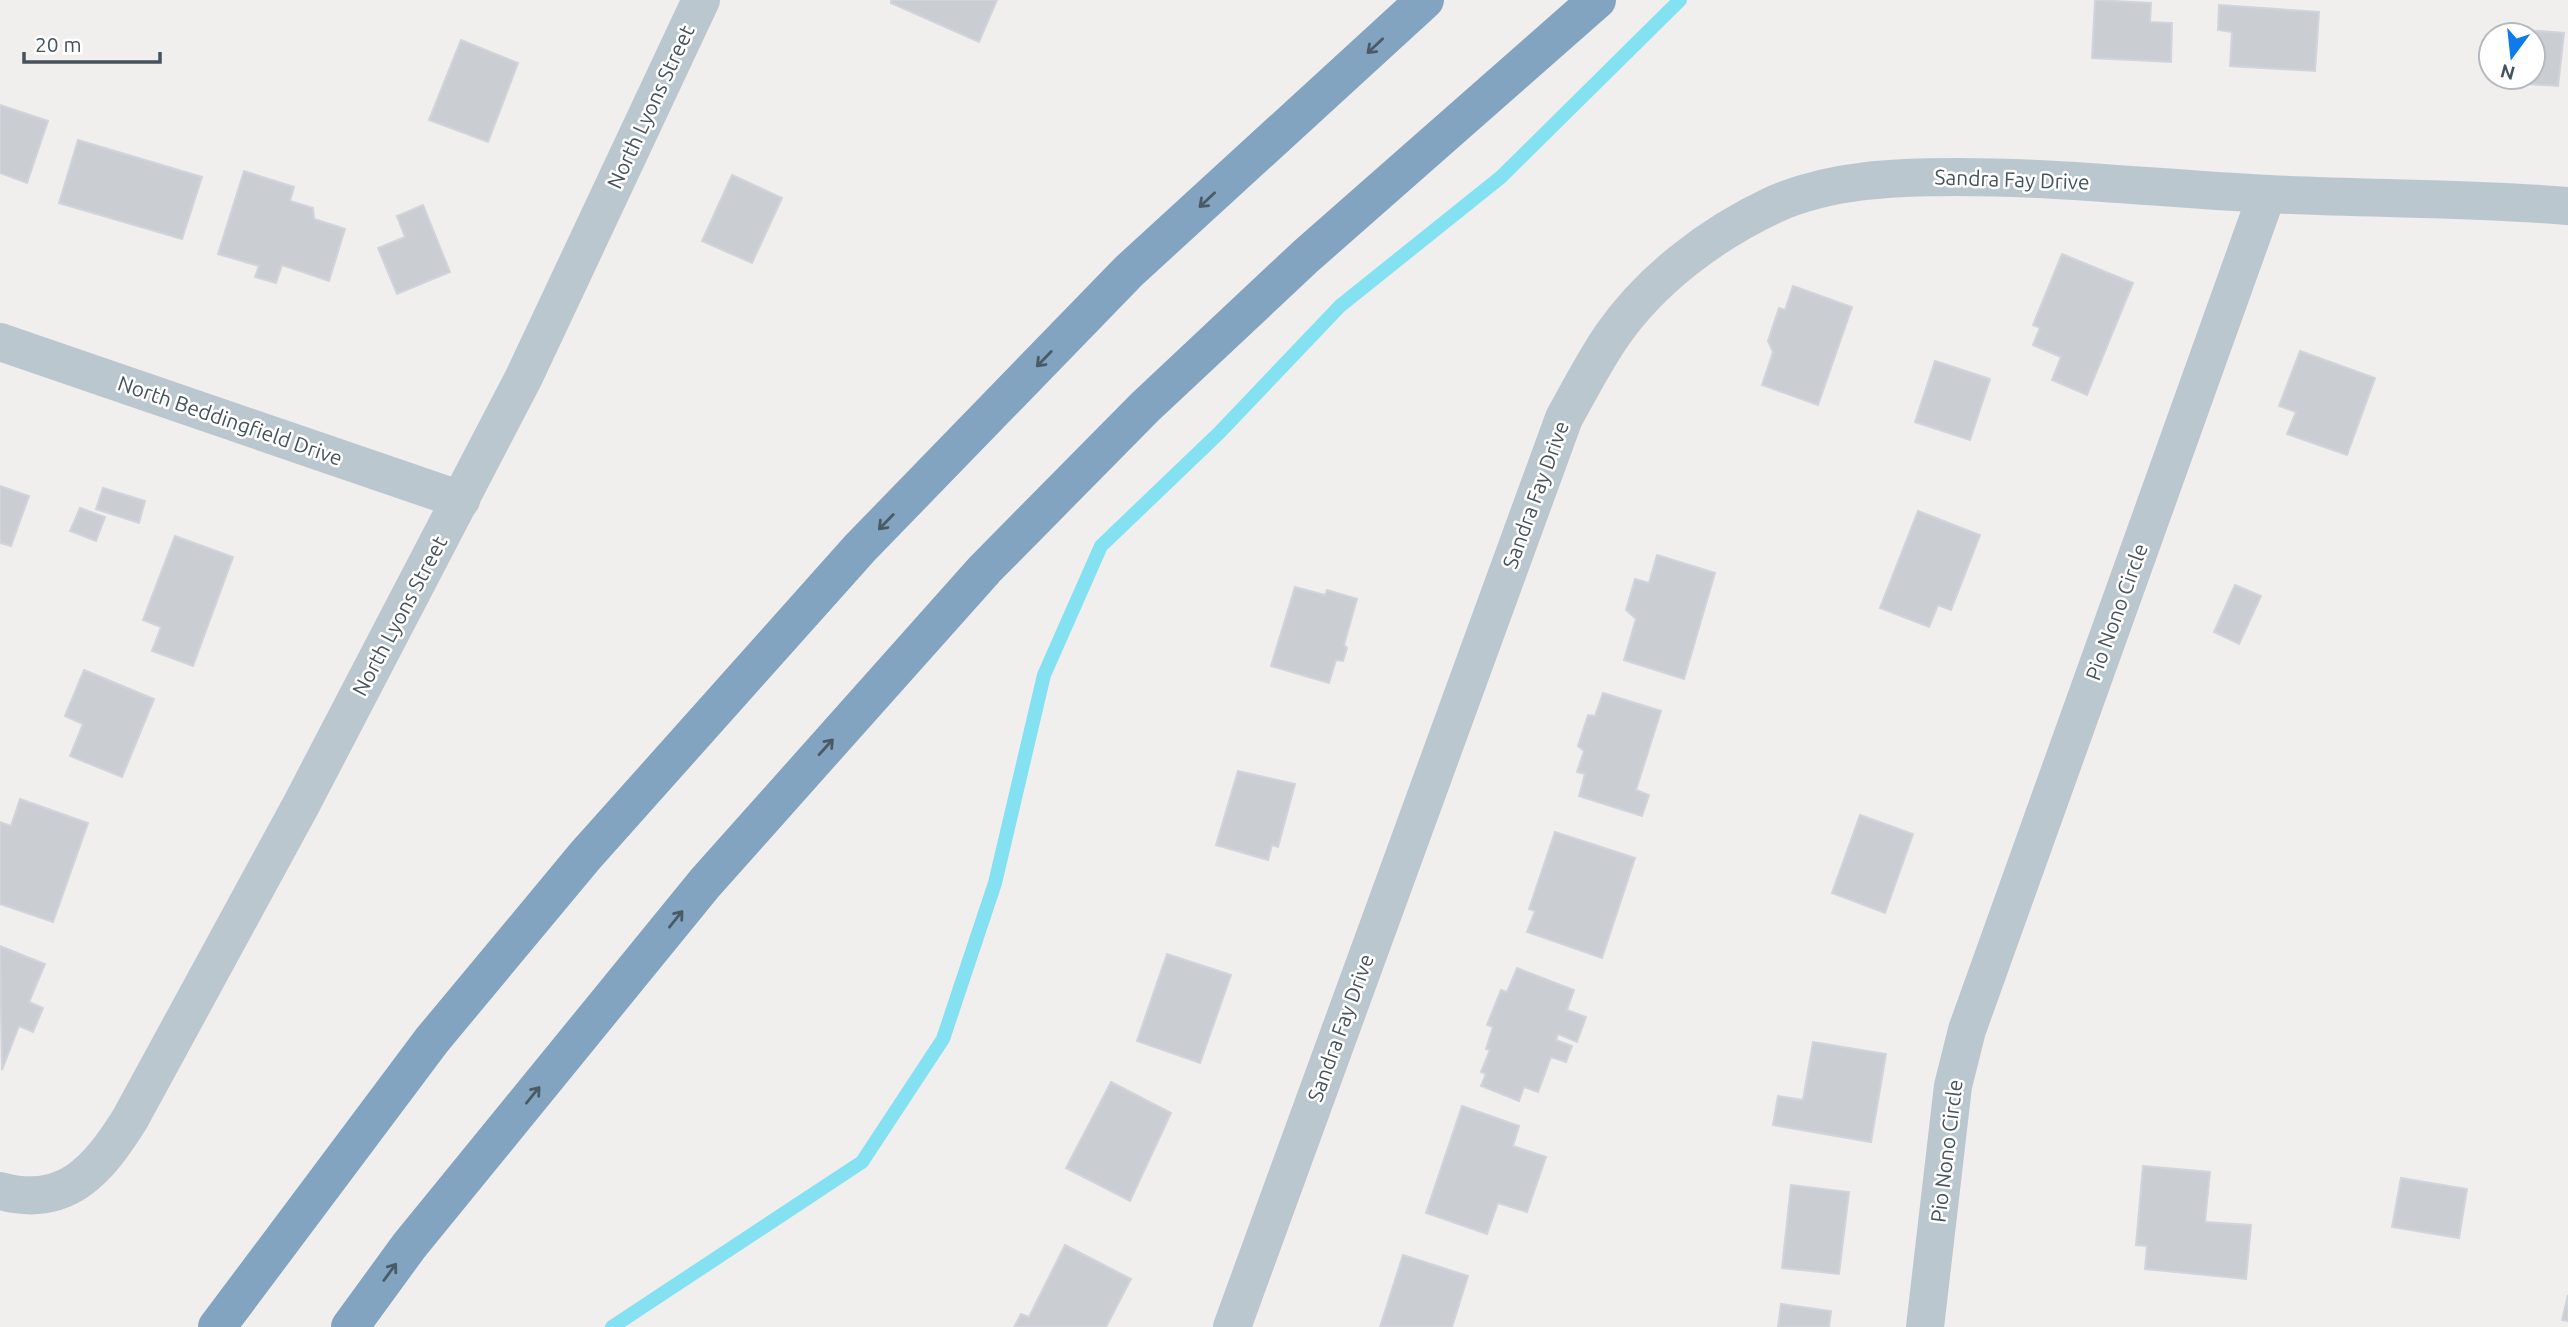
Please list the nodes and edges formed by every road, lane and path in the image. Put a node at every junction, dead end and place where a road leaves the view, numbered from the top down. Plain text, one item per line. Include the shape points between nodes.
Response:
1 (701, 0) edge
2 (1425, 0) edge
3 (1597, 0) edge
4 (2267, 194) junction
5 (2568, 206) edge
6 (0, 342) edge
7 (461, 500) junction
8 (0, 1191) edge
9 (217, 1327) edge
10 (350, 1327) edge
11 (1232, 1327) edge
12 (1925, 1327) edge

1 - 7 street, North Lyons Street via 524,377
2 -> 9 highway via 1129,271 860,548 584,856 432,1040
10 -> 3 highway via 409,1246 705,883 985,569 1276,285
4 - 5 street
4 - 11 street, Sandra Fay Drive via 2004,177 1897,177 1833,187 1776,204 1734,225 1695,251 1647,294 1612,336 1564,418
4 - 12 street, Pio Nono Circle via 1966,1030 1953,1086
6 - 7 street, North Beddingfield Drive
7 - 8 street, North Lyons Street via 109,1153 84,1177 48,1195 24,1198

